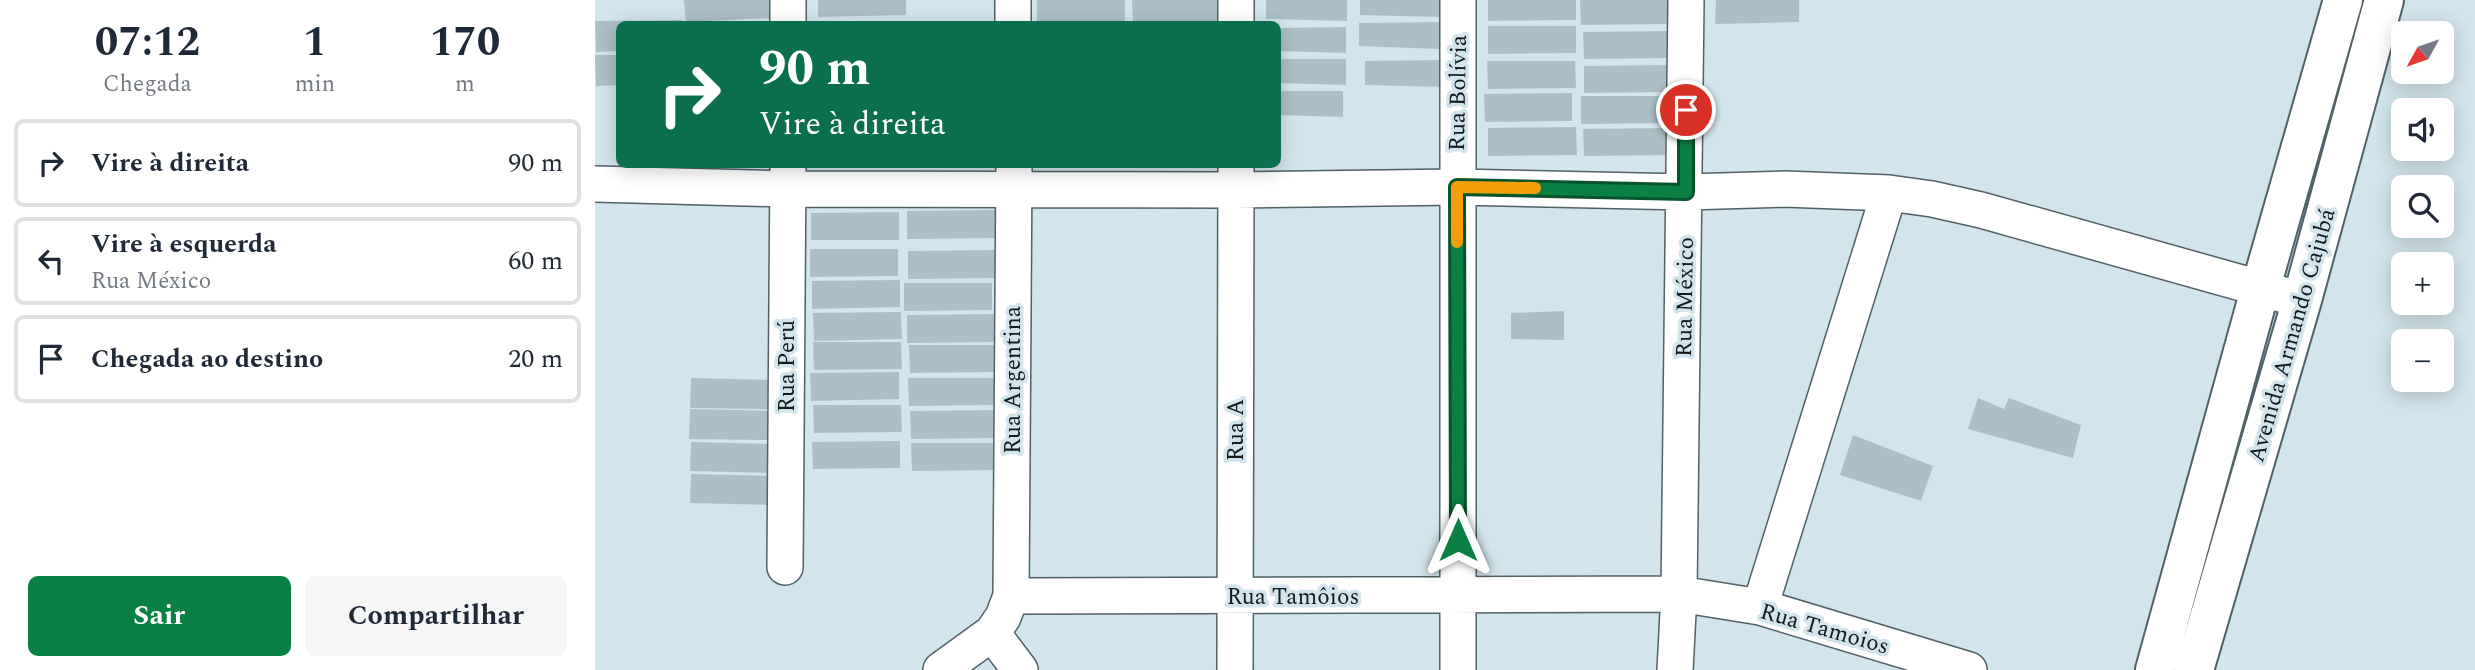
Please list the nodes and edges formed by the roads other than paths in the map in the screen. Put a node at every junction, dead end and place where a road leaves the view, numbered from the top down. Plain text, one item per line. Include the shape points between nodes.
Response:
1 (788, 0) edge
2 (1013, 0) edge
3 (1236, 0) edge
4 (1458, 0) edge
5 (1686, 0) edge
6 (2343, 0) edge
7 (2384, 0) edge
8 (788, 21) edge
9 (1013, 21) edge
10 (1236, 21) edge
11 (788, 177) edge
12 (1014, 177) edge
13 (1236, 177) edge
14 (595, 184) edge
15 (1457, 187) junction
16 (1686, 192) junction
17 (1889, 193) junction
18 (2260, 290) junction
19 (2302, 300) junction
20 (2205, 490) junction
21 (2243, 501) junction
22 (785, 567) dead end
23 (1679, 594) junction
24 (1458, 595) junction
25 (1011, 596) junction
26 (1235, 597) junction
27 (1760, 607) junction
28 (992, 633) junction
29 (941, 670) edge
30 (1020, 670) edge
31 (1235, 670) edge
32 (1458, 670) edge
33 (1675, 670) edge
34 (1969, 670) edge
35 (2155, 670) edge
36 (2194, 670) edge

1 - 8 street
2 - 9 street
3 - 10 street
4 - 15 street, Rua Bolívia
5 - 16 street, Rua México
6 - 18 main road, Avenida Armando Cajubá
7 - 19 main road, Avenida Armando Cajubá
11 - 12 street
11 - 14 street
11 - 22 street, Rua Perú
12 - 13 street
12 - 25 street, Rua Argentina
13 - 15 street
13 - 26 street, Rua A
15 - 16 street
15 - 24 street, Rua Bolívia
16 - 17 street
16 - 23 street, Rua México
17 - 18 street via 1981,211
17 - 27 street
18 - 19 street
18 - 20 main road, Avenida Armando Cajubá
19 - 21 main road, Avenida Armando Cajubá
20 - 21 main road
20 - 35 main road, Avenida Armando Cajubá
21 - 36 main road, Avenida Armando Cajubá
23 - 24 street, Rua Tamôios
23 - 27 street, Rua Tamoios
23 - 33 street, Rua México
24 - 26 street, Rua Tamôios
24 - 32 street, Rua Bolívia
25 - 26 street, Rua Tamôios
25 - 28 street
26 - 31 street, Rua A
27 - 34 street, Rua Tamoios
28 - 29 street
28 - 30 street

